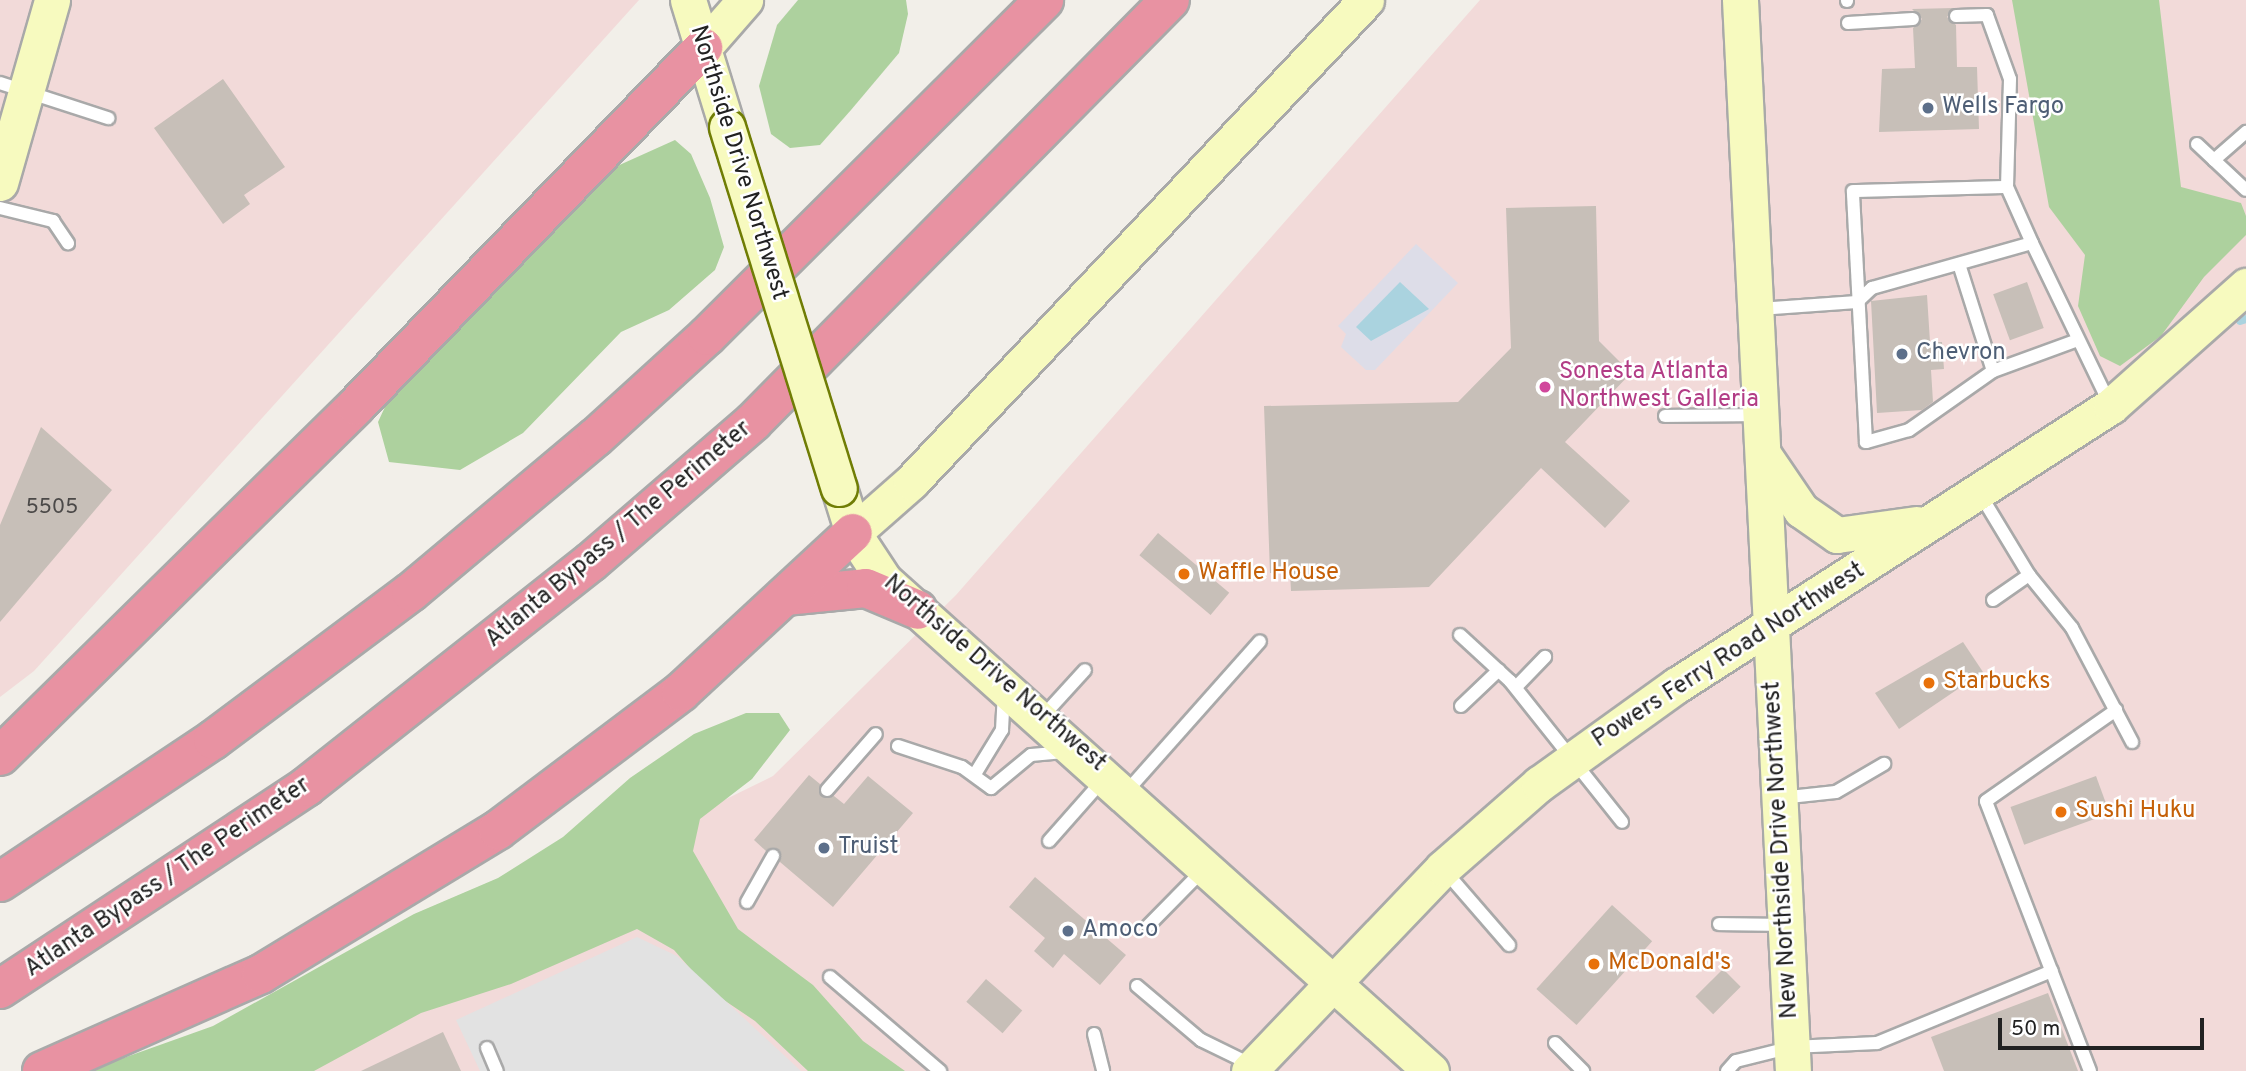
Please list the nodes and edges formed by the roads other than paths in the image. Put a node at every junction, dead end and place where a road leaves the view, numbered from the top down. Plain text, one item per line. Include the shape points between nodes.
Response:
1 (52, 0) edge
2 (688, 0) edge
3 (745, 0) edge
4 (1044, 0) edge
5 (1170, 0) edge
6 (1366, 0) edge
7 (1740, 0) edge
8 (1956, 16) dead end
9 (1913, 19) dead end
10 (1848, 23) dead end
11 (703, 48) junction
12 (13, 87) edge
13 (108, 118) dead end
14 (2246, 132) edge
15 (2197, 144) dead end
16 (2214, 160) junction
17 (0, 183) edge
18 (2007, 187) junction
19 (2246, 190) edge
20 (0, 208) edge
21 (68, 243) dead end
22 (2032, 243) junction
23 (1959, 264) junction
24 (2246, 286) edge
25 (1857, 302) junction
26 (1759, 309) junction
27 (2075, 341) junction
28 (1993, 371) junction
29 (2111, 405) junction
30 (1762, 415) junction
31 (1665, 416) dead end
32 (1763, 454) junction
33 (1980, 494) junction
34 (1939, 518) junction
35 (853, 533) junction
36 (2029, 575) junction
37 (785, 596) junction
38 (1993, 600) dead end
39 (918, 610) junction
40 (1769, 628) junction
41 (1460, 635) dead end
42 (1260, 641) dead end
43 (1545, 657) dead end
44 (1085, 670) dead end
45 (1499, 670) junction
46 (1000, 679) junction
47 (1516, 687) junction
48 (1461, 706) dead end
49 (2116, 710) junction
50 (1043, 716) junction
51 (876, 734) dead end
52 (2132, 742) dead end
53 (898, 746) dead end
54 (0, 756) edge
55 (1573, 759) junction
56 (1884, 764) dead end
57 (1107, 773) junction
58 (975, 774) junction
59 (827, 790) dead end
60 (1780, 798) junction
61 (1622, 822) dead end
62 (1049, 841) dead end
63 (773, 856) dead end
64 (1208, 866) junction
65 (1443, 868) junction
66 (0, 882) edge
67 (747, 902) dead end
68 (1719, 924) dead end
69 (1786, 925) junction
70 (1148, 926) dead end
71 (1508, 945) dead end
72 (2052, 971) junction
73 (830, 978) dead end
74 (1336, 984) junction
75 (1137, 986) dead end
76 (0, 989) edge
77 (1094, 1034) dead end
78 (1555, 1043) dead end
79 (487, 1048) dead end
80 (1793, 1059) edge
81 (1251, 1069) edge
82 (42, 1071) edge
83 (497, 1071) edge
84 (940, 1071) edge
85 (1103, 1071) edge
86 (1432, 1071) edge
87 (1583, 1071) edge
88 (1727, 1071) edge
89 (2090, 1071) edge

1 - 12 main road
2 - 11 main road, Northside Drive Northwest
3 - 11 main road
4 - 66 highway via 716,327 575,454 411,592 213,740
5 - 76 highway, Atlanta Bypass / The Perimeter via 753,422 591,562 306,788
6 - 35 main road via 911,482
7 - 26 main road, New Northside Drive Northwest
8 - 18 lane via 1987,15 2010,79
9 - 10 lane
11 - 35 main road, Northside Drive Northwest, bridge
11 - 54 highway via 356,407
12 - 13 lane
12 - 17 main road
14 - 16 lane
15 - 16 lane
16 - 19 lane
18 - 22 lane
18 - 25 lane via 1853,191
20 - 21 lane via 53,221
22 - 23 lane
22 - 27 lane
23 - 25 lane via 1872,288
23 - 28 lane
24 - 29 main road, Powers Ferry Road Northwest
25 - 26 lane
25 - 28 lane via 1866,442 1909,430
26 - 30 main road, New Northside Drive Northwest
27 - 28 lane
27 - 29 lane
29 - 33 main road, Powers Ferry Road Northwest
30 - 31 lane
30 - 32 main road, New Northside Drive Northwest
32 - 34 main road via 1801,510 1837,535 1868,535
32 - 40 main road, New Northside Drive Northwest
33 - 34 main road, Powers Ferry Road Northwest
33 - 36 lane
34 - 40 main road, Powers Ferry Road Northwest
35 - 37 highway
35 - 39 main road, Northside Drive Northwest via 884,580
36 - 38 lane
36 - 49 lane via 2071,628
37 - 39 highway via 866,588
37 - 82 highway via 681,692 498,830 384,904 261,974
39 - 46 main road, Northside Drive Northwest
40 - 55 main road, Powers Ferry Road Northwest
40 - 60 main road, New Northside Drive Northwest
41 - 45 lane
42 - 57 lane
43 - 47 lane
44 - 50 lane
45 - 47 lane
45 - 48 lane
46 - 50 main road, Northside Drive Northwest
46 - 58 lane via 1002,730
47 - 55 lane
49 - 52 lane
49 - 72 lane via 1986,801
50 - 57 main road, Northside Drive Northwest
51 - 59 lane
53 - 58 lane
55 - 61 lane
55 - 65 main road, Powers Ferry Road Northwest
56 - 60 lane via 1836,792
57 - 58 lane via 1031,755 991,788
57 - 62 lane
57 - 64 main road, Northside Drive Northwest
60 - 69 main road, New Northside Drive Northwest
63 - 67 lane
64 - 70 lane
64 - 74 main road, Northside Drive Northwest
65 - 71 lane
65 - 74 main road, Powers Ferry Road Northwest
68 - 69 lane
69 - 80 main road, New Northside Drive Northwest
72 - 80 lane via 1877,1043
72 - 89 lane
73 - 84 lane
74 - 81 main road, Powers Ferry Road Northwest
74 - 86 main road, Northside Drive Northwest
75 - 81 lane via 1201,1040
77 - 85 lane
78 - 87 lane
79 - 83 lane
80 - 88 lane via 1736,1061

